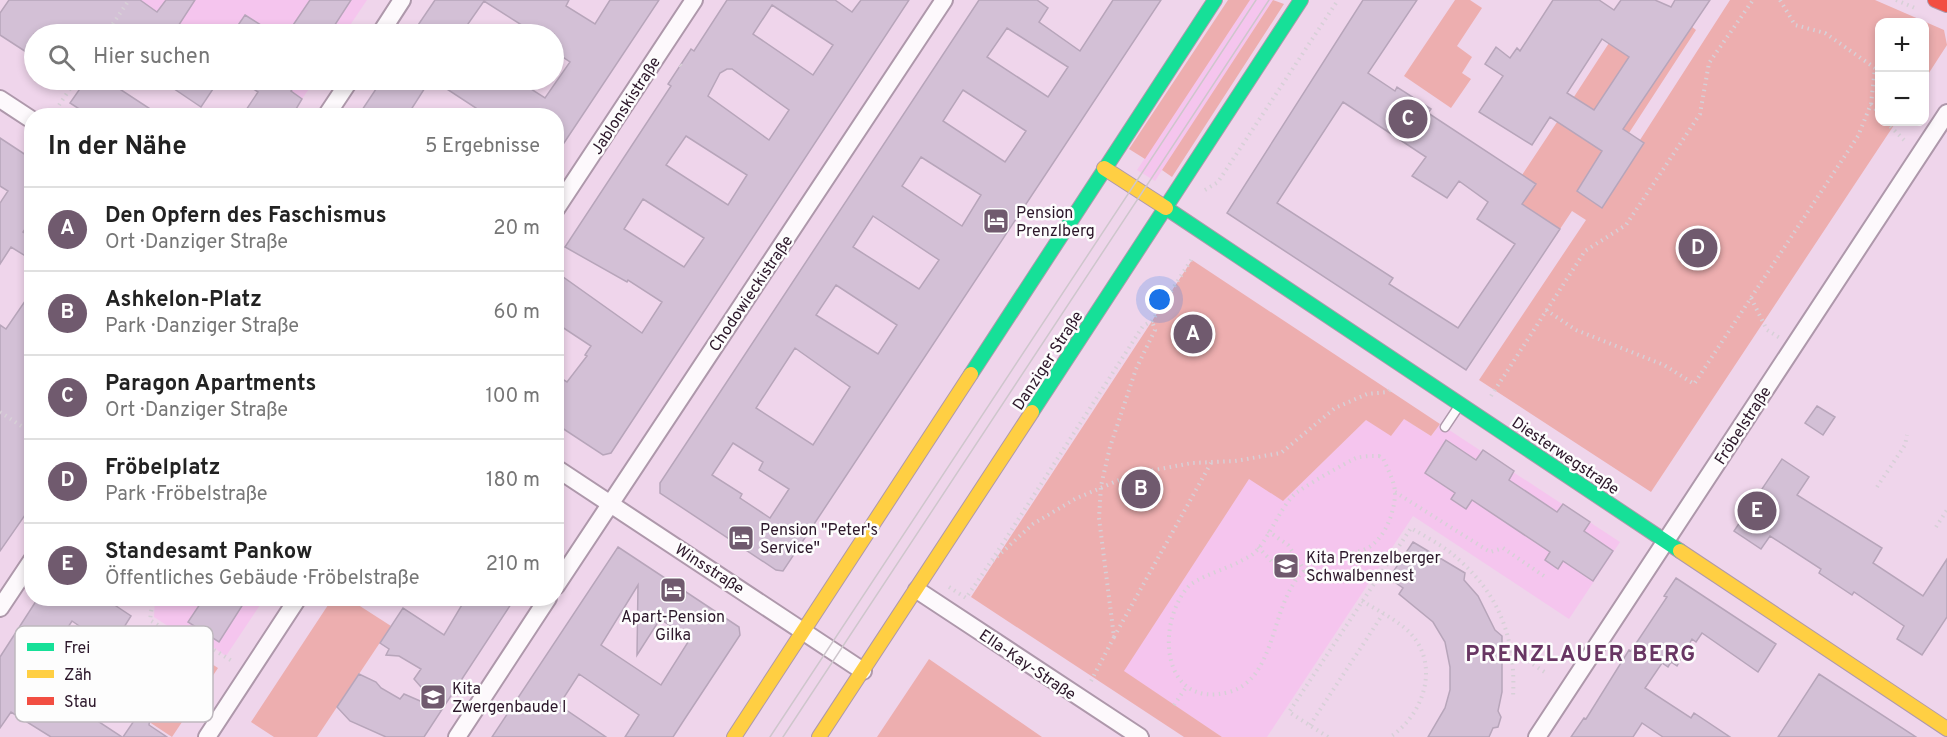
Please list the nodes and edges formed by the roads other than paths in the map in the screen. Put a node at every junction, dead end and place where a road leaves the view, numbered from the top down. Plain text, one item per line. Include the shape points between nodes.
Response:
1 (402, 0) edge
2 (694, 0) edge
3 (944, 0) edge
4 (1215, 0) edge
5 (1301, 0) edge
6 (1935, 0) edge
7 (1947, 5) edge
8 (386, 24) edge
9 (343, 90) edge
10 (0, 99) edge
11 (331, 108) edge
12 (1947, 113) edge
13 (24, 115) edge
14 (1104, 168) junction
15 (564, 198) edge
16 (1166, 208) junction
17 (1461, 403) junction
18 (1445, 427) dead end
19 (564, 473) edge
20 (611, 504) junction
21 (1665, 542) junction
22 (24, 572) edge
23 (564, 574) edge
24 (917, 590) junction
25 (293, 606) edge
26 (543, 606) edge
27 (0, 608) edge
28 (804, 629) junction
29 (863, 671) junction
30 (1947, 729) edge
31 (207, 737) edge
32 (457, 737) edge
33 (734, 737) edge
34 (819, 737) edge
35 (1140, 737) edge
36 (1537, 737) edge

1 - 8 street
2 - 15 street, Jablonskistraße
3 - 20 street, Chodowieckistraße
4 - 14 main road
5 - 16 main road, Danziger Straße
6 - 7 main road
9 - 11 street
10 - 13 street
12 - 21 street, Fröbelstraße
14 - 16 main road, Diesterwegstraße
14 - 28 main road
16 - 17 main road, Diesterwegstraße
16 - 24 main road, Danziger Straße
17 - 18 lane
17 - 21 main road, Diesterwegstraße
19 - 20 street, Winsstraße
20 - 23 street, Chodowieckistraße
20 - 28 street, Winsstraße
21 - 30 main road, Diesterwegstraße
21 - 36 street, Fröbelstraße
22 - 27 street
24 - 29 main road, Danziger Straße
24 - 35 street, Ella-Kay-Straße
25 - 31 street
26 - 32 street
28 - 29 street, Winsstraße
28 - 33 main road
29 - 34 main road, Danziger Straße

